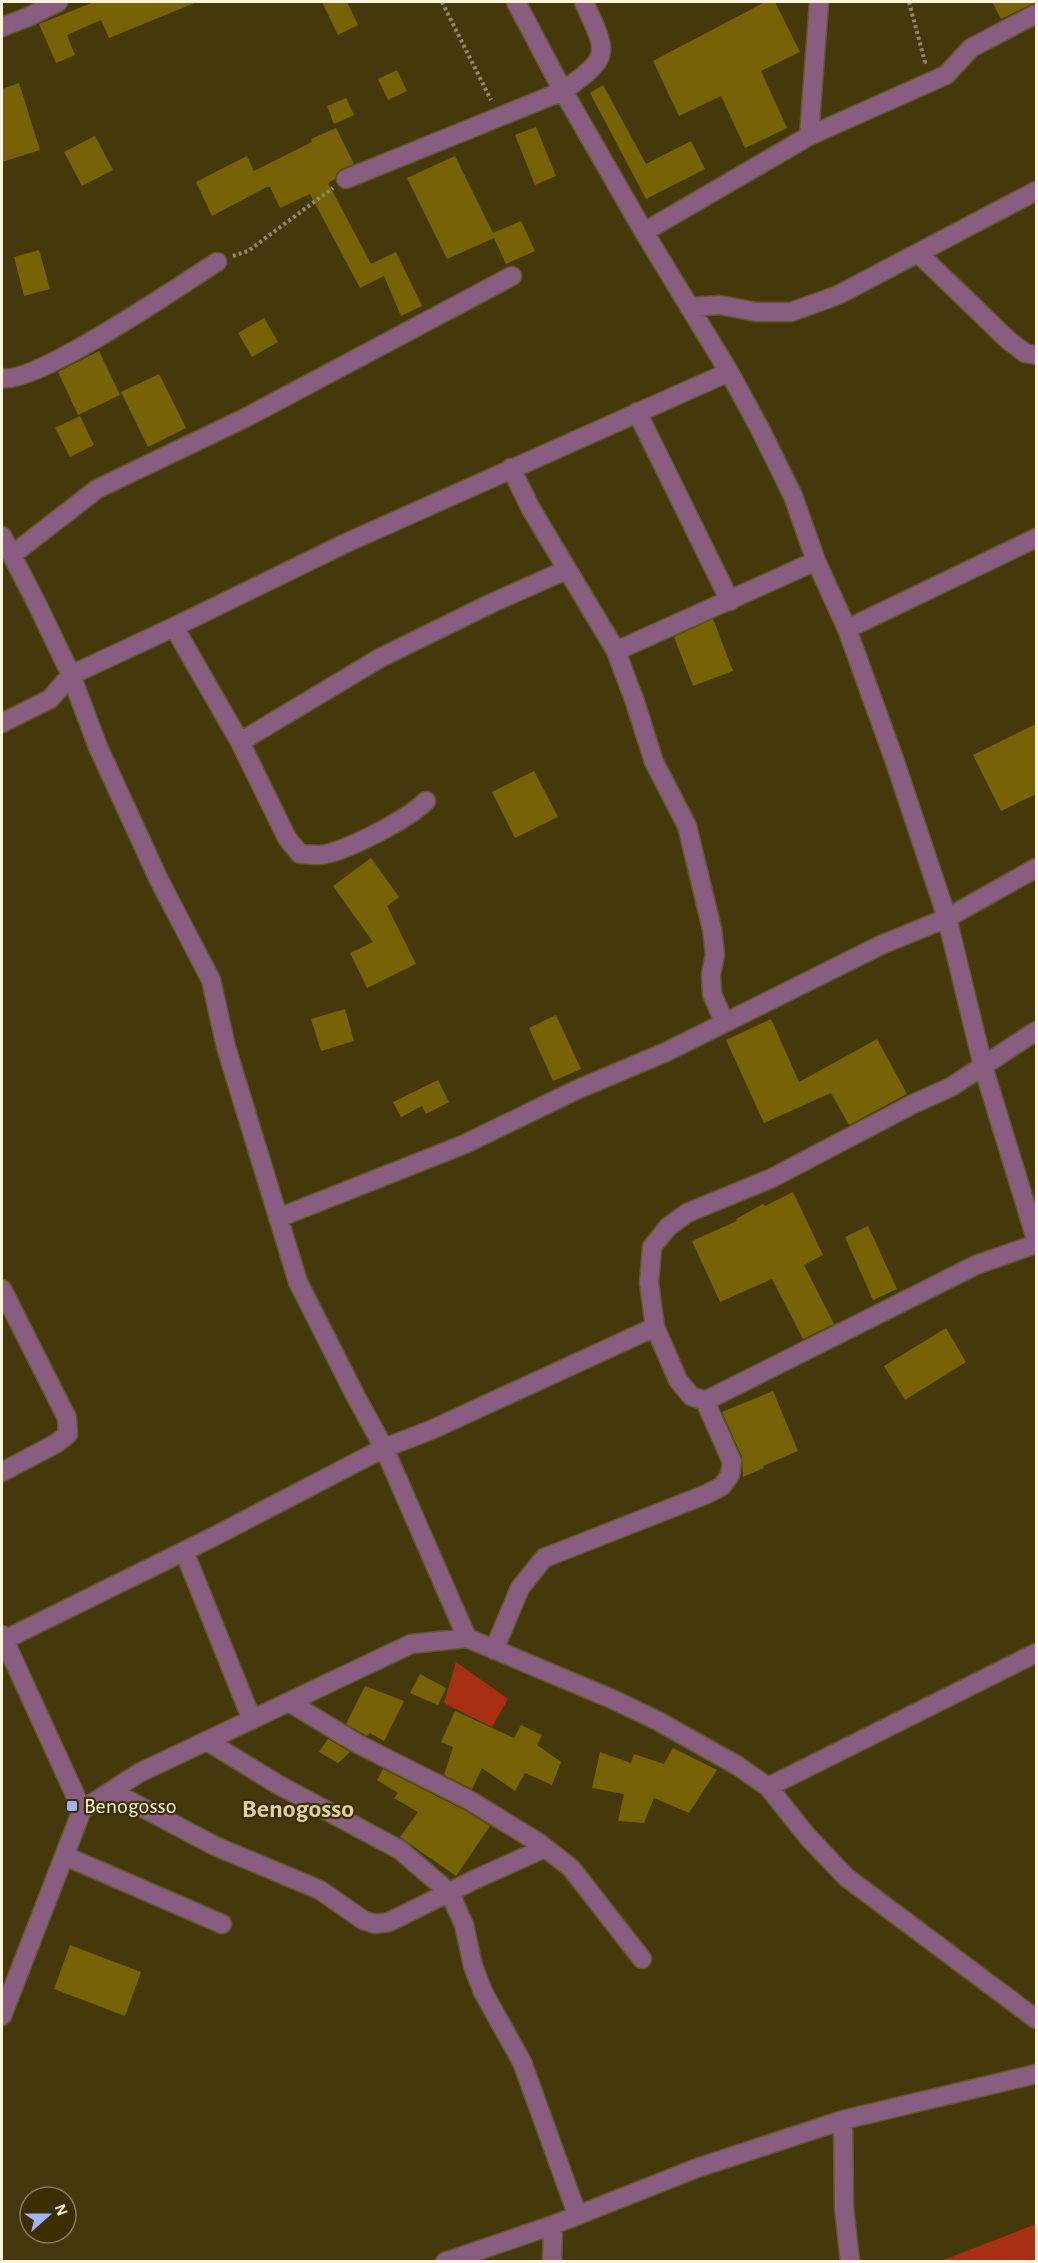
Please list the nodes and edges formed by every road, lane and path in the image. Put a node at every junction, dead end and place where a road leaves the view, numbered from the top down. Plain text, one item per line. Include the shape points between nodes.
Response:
1 (58, 2) edge
2 (442, 2) edge
3 (516, 2) edge
4 (584, 2) edge
5 (819, 2) edge
6 (909, 2) edge
7 (1036, 14) edge
8 (2, 27) edge
9 (915, 68) dead end
10 (563, 91) junction
11 (498, 116) junction
12 (809, 136) junction
13 (346, 179) joint
14 (1036, 191) edge
15 (644, 232) junction
16 (918, 253) junction
17 (217, 262) joint
18 (512, 276) dead end
19 (689, 307) junction
20 (1036, 355) edge
21 (729, 372) junction
22 (2, 378) edge
23 (637, 412) junction
24 (511, 468) junction
25 (2, 536) edge
26 (1036, 538) edge
27 (12, 555) junction
28 (816, 561) junction
29 (566, 570) junction
30 (730, 601) junction
31 (174, 627) junction
32 (847, 628) junction
33 (616, 651) junction
34 (70, 675) junction
35 (2, 723) edge
36 (240, 742) junction
37 (426, 801) dead end
38 (1036, 868) edge
39 (946, 918) junction
40 (724, 1022) junction
41 (1036, 1031) edge
42 (982, 1066) junction
43 (279, 1218) junction
44 (1036, 1239) edge
45 (1036, 1244) edge
46 (2, 1289) edge
47 (655, 1327) junction
48 (705, 1401) junction
49 (384, 1449) junction
50 (2, 1472) edge
51 (184, 1551) junction
52 (3, 1638) edge
53 (467, 1638) junction
54 (494, 1650) junction
55 (1036, 1653) edge
56 (289, 1702) junction
57 (252, 1720) junction
58 (207, 1741) junction
59 (768, 1787) junction
60 (111, 1791) junction
61 (82, 1810) junction
62 (545, 1848) junction
63 (64, 1856) junction
64 (450, 1893) junction
65 (222, 1924) dead end
66 (642, 1959) dead end
67 (2, 2016) edge
68 (1036, 2019) edge
69 (1036, 2074) edge
70 (843, 2120) junction
71 (577, 2214) junction
72 (553, 2225) junction
73 (445, 2262) edge
74 (552, 2262) edge
75 (850, 2262) edge

1 - 8 street
2 - 11 path
3 - 10 street
4 - 10 street via 602,42 601,57 592,70
5 - 12 street
6 - 9 path via 924,62
7 - 12 street via 971,48 945,75
10 - 11 street
10 - 15 street
11 - 13 street
12 - 15 street
13 - 17 path via 248,251
14 - 16 street
15 - 19 street
16 - 19 street via 838,295 791,312 756,312 720,305
16 - 20 street via 1008,340 1025,353
17 - 22 street via 59,360 21,376
18 - 27 street via 245,417 97,489
19 - 21 street
21 - 23 street
21 - 28 street via 793,496
23 - 24 street
23 - 30 street
24 - 29 street
24 - 31 street
25 - 27 street
26 - 32 street
27 - 34 street
28 - 30 street
28 - 32 street
29 - 33 street
29 - 36 street via 380,658
30 - 33 street
31 - 34 street
31 - 36 street
32 - 39 street
33 - 40 street via 654,762 687,826 712,928 712,994
34 - 35 street via 50,699
34 - 43 street via 145,849 211,980 226,1047
36 - 37 street via 287,838 300,854 320,855 351,845 415,812
38 - 39 street
39 - 40 street via 881,945
39 - 42 street
40 - 43 street via 465,1144
41 - 42 street
42 - 44 street
42 - 47 street via 951,1087 772,1178 687,1213 668,1227 652,1247 648,1283
43 - 49 street via 298,1282
45 - 48 street via 976,1265
46 - 50 street via 67,1418 68,1434
47 - 48 street via 678,1380 691,1396
47 - 49 street
48 - 54 street via 732,1462 730,1475 722,1486 544,1558 520,1588
49 - 51 street
49 - 53 street
51 - 52 street
51 - 57 street
52 - 61 street
53 - 54 street
53 - 56 street via 411,1644
54 - 59 street via 658,1721
55 - 59 street
56 - 57 street
56 - 62 street via 358,1744 469,1800
57 - 58 street
58 - 60 street via 139,1773
58 - 64 street via 277,1785 400,1850
59 - 68 street via 846,1877
60 - 61 street
60 - 64 street via 215,1846 321,1890 363,1920 375,1924 389,1922
61 - 63 street
62 - 64 street
62 - 66 street via 571,1868
63 - 65 street
63 - 67 street
64 - 71 street via 464,1925 483,1992 522,2062
69 - 70 street
70 - 71 street via 697,2168
70 - 75 street via 844,2207
71 - 72 street
72 - 73 street
72 - 74 street

